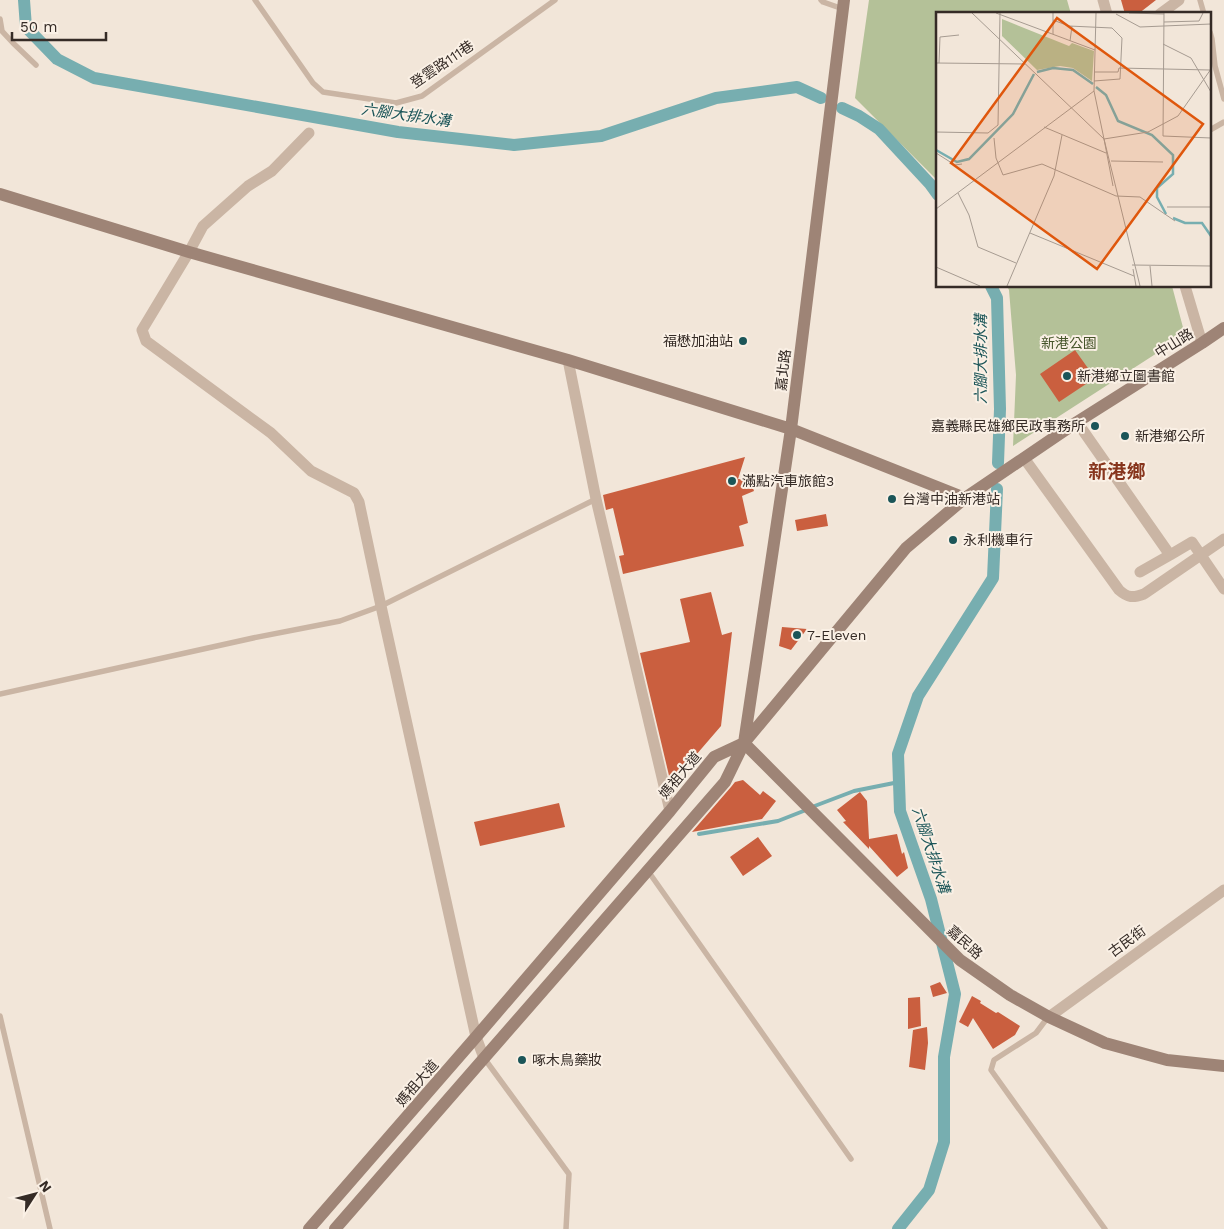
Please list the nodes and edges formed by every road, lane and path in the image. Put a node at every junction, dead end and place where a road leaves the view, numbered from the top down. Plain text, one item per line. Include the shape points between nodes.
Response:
1 (255, 0) edge
2 (555, 0) edge
3 (822, 0) edge
4 (1179, 0) edge
5 (844, 5) edge
6 (1163, 12) edge
7 (0, 19) edge
8 (1212, 38) edge
9 (36, 65) dead end
10 (1222, 85) edge
11 (1224, 99) edge
12 (1224, 122) edge
13 (1212, 129) edge
14 (309, 133) dead end
15 (0, 194) edge
16 (189, 252) junction
17 (1186, 288) edge
18 (1224, 328) edge
19 (1202, 343) junction
20 (568, 360) junction
21 (1077, 422) junction
22 (790, 429) junction
23 (1024, 458) junction
24 (964, 498) junction
25 (596, 499) junction
26 (1224, 539) edge
27 (1200, 555) junction
28 (1170, 556) junction
29 (1140, 572) dead end
30 (1224, 589) edge
31 (381, 606) junction
32 (0, 694) edge
33 (744, 743) junction
34 (670, 811) junction
35 (648, 871) junction
36 (1224, 890) edge
37 (0, 1016) edge
38 (1048, 1017) junction
39 (476, 1038) junction
40 (484, 1058) junction
41 (1224, 1066) edge
42 (851, 1159) dead end
43 (50, 1229) edge
44 (309, 1229) edge
45 (335, 1229) edge
46 (566, 1229) edge
47 (1105, 1229) edge

1 - 2 lane, 登雲路111巷 via 313,83 323,92 396,103 422,96
3 - 5 lane
4 - 6 street
5 - 22 main road, 嘉北路
7 - 9 lane via 2,31
8 - 10 lane via 1215,66
10 - 11 lane
12 - 13 lane
14 - 16 street via 272,171 248,186 203,226
15 - 16 main road
16 - 20 main road
16 - 31 street via 142,330 146,341 270,434 311,472 354,493 359,502
17 - 19 street
18 - 19 main road, 中山路
19 - 21 main road, 中山路
20 - 22 main road
20 - 25 street
21 - 23 main road, 中山路
21 - 28 street
22 - 24 main road
22 - 33 main road, 嘉北路
23 - 24 main road, 中山路
23 - 27 street via 1125,595 1137,597 1144,594
24 - 33 main road, 中山路 via 906,548
25 - 31 lane
25 - 34 street
26 - 27 street
27 - 28 street via 1192,542
27 - 30 street
28 - 29 street
31 - 32 lane via 340,621
31 - 39 street
33 - 34 main road, 媽祖大道 via 714,758
33 - 35 main road via 725,782
33 - 38 main road, 嘉民路 via 960,960
34 - 39 main road, 媽祖大道
35 - 40 main road
35 - 42 lane
36 - 38 street, 古民街
37 - 43 lane
38 - 41 main road, 嘉民路 via 1105,1042 1167,1060
38 - 47 lane via 1036,1033 994,1060 991,1070
39 - 40 street
39 - 44 main road, 媽祖大道
40 - 45 main road
40 - 46 lane via 569,1174

